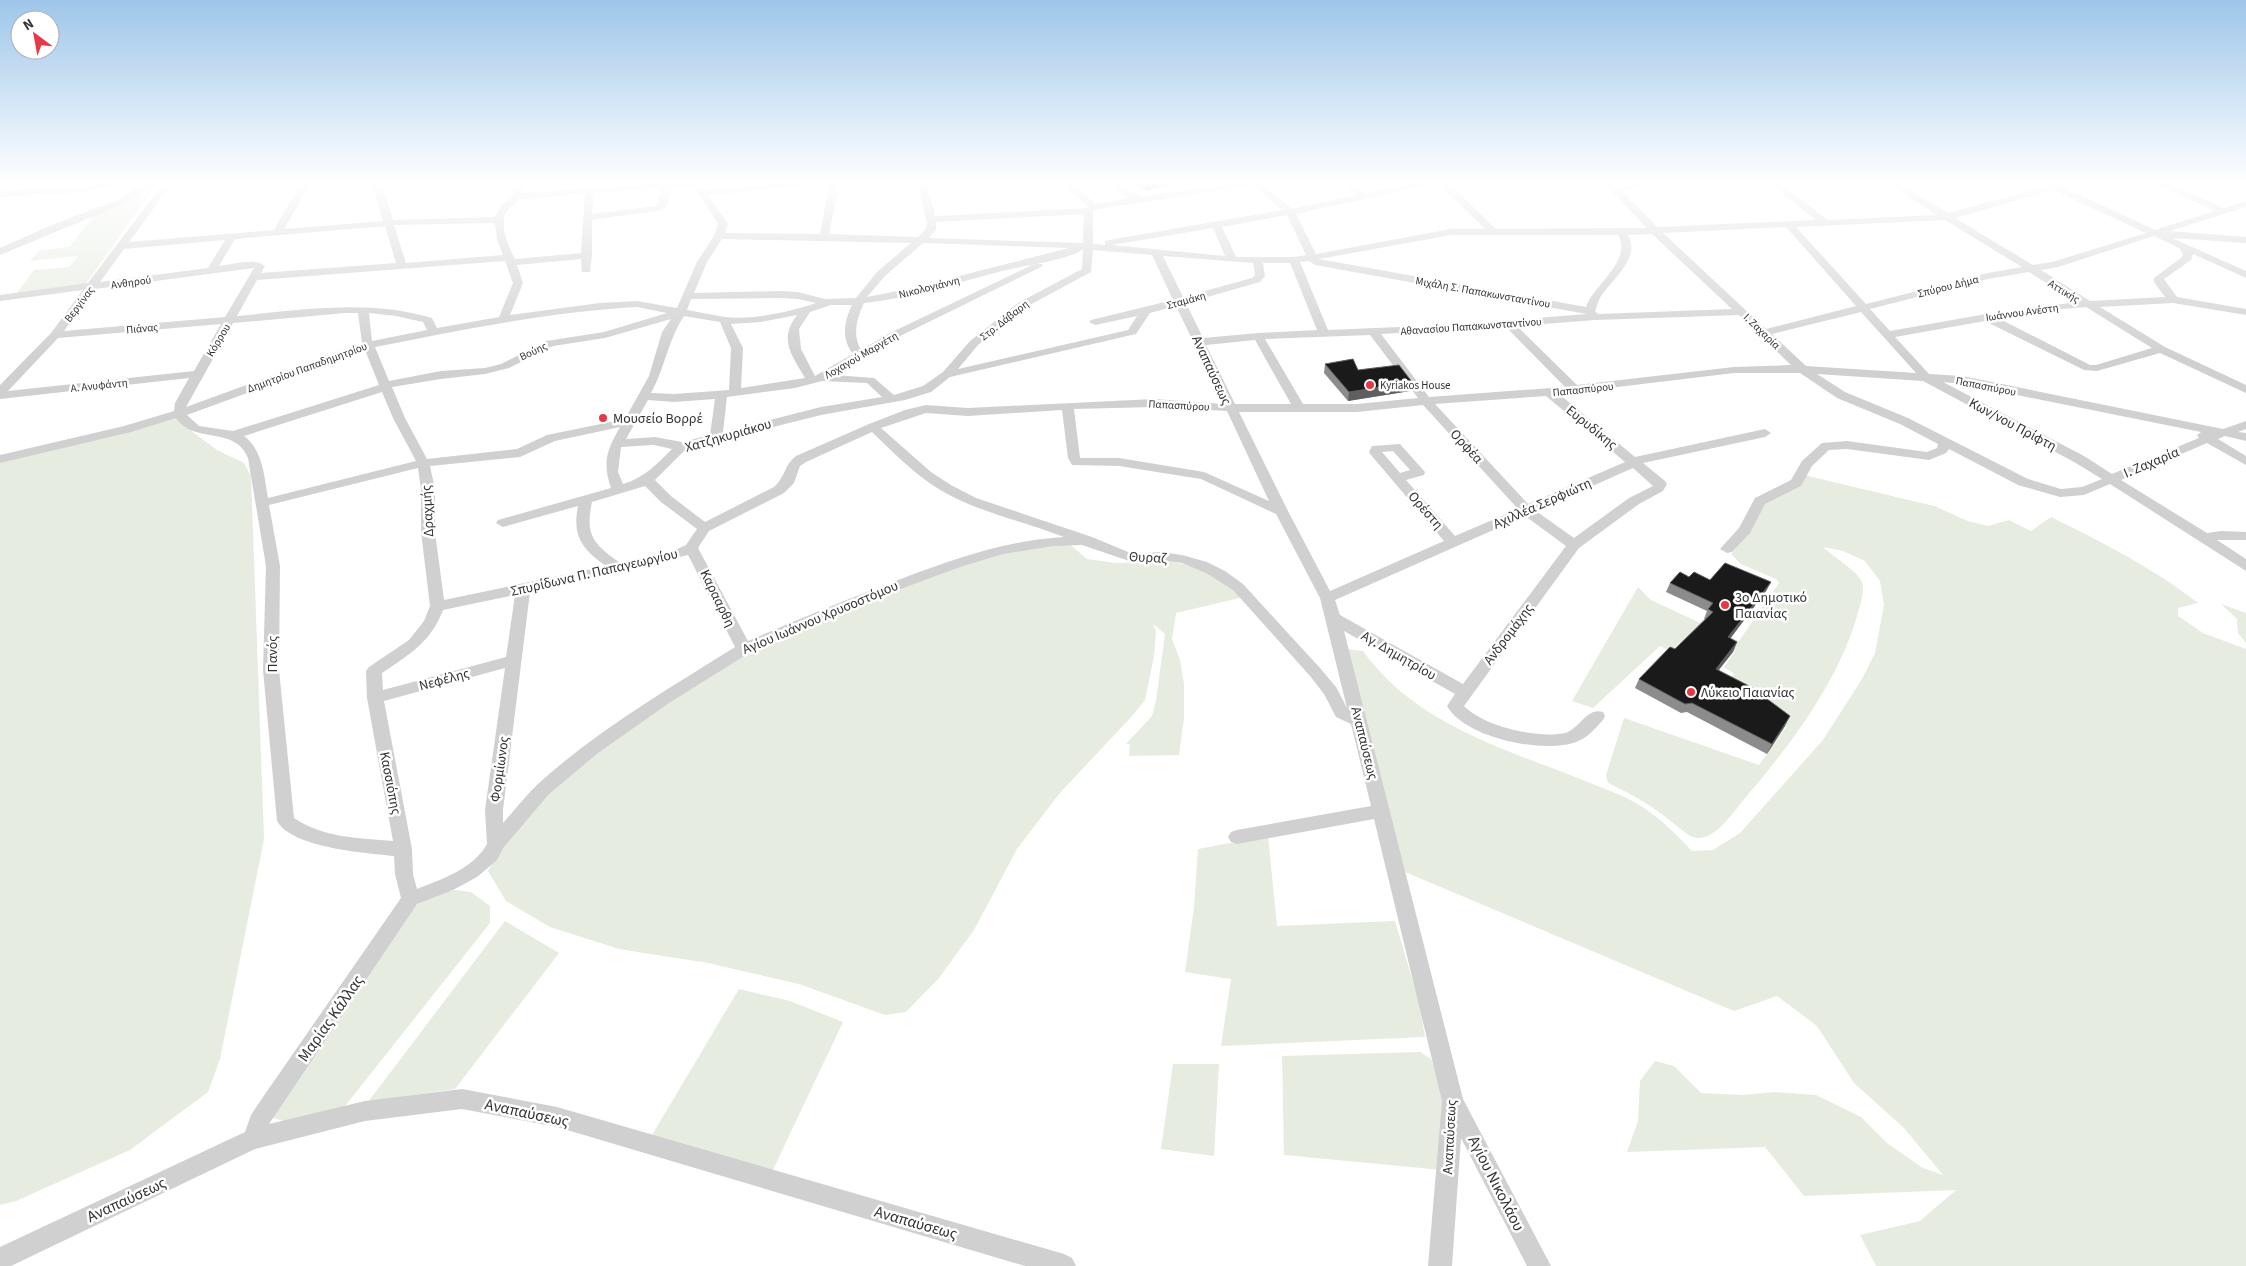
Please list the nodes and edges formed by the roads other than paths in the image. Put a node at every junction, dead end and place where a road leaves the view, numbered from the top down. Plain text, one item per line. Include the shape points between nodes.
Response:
1 (25, 240) edge
2 (126, 240) edge
3 (187, 240) edge
4 (230, 240) edge
5 (393, 240) edge
6 (504, 240) edge
7 (587, 240) edge
8 (716, 240) edge
9 (883, 240) edge
10 (1087, 240) edge
11 (1123, 240) edge
12 (1223, 240) edge
13 (1304, 240) edge
14 (1406, 240) edge
15 (1627, 240) edge
16 (1665, 240) edge
17 (1803, 240) edge
18 (1987, 240) edge
19 (1995, 240) edge
20 (2130, 240) edge
21 (2168, 240) edge
22 (920, 242) junction
23 (122, 246) junction
24 (1086, 246) junction
25 (2184, 248) junction
26 (0, 252) edge
27 (1156, 253) junction
28 (587, 255) junction
29 (1062, 255) junction
30 (1312, 257) junction
31 (509, 260) junction
32 (1232, 260) junction
33 (1294, 260) junction
34 (1258, 261) junction
35 (402, 266) junction
36 (2043, 267) junction
37 (2027, 268) junction
38 (586, 270) dead end
39 (211, 271) junction
40 (257, 272) junction
41 (2246, 275) edge
42 (91, 287) junction
43 (686, 296) junction
44 (0, 298) edge
45 (2173, 300) junction
46 (858, 301) junction
47 (1180, 301) junction
48 (828, 302) junction
49 (2087, 304) junction
50 (2103, 304) junction
51 (1863, 307) junction
52 (807, 309) junction
53 (363, 310) junction
54 (1146, 311) junction
55 (1743, 312) junction
56 (2246, 312) edge
57 (680, 313) junction
58 (1592, 314) junction
59 (1986, 317) junction
60 (229, 320) junction
61 (503, 320) junction
62 (724, 320) junction
63 (1095, 322) dead end
64 (1509, 324) junction
65 (433, 332) junction
66 (1374, 332) junction
67 (1324, 333) junction
68 (1764, 333) junction
69 (55, 335) junction
70 (1888, 335) junction
71 (1258, 336) junction
72 (1199, 342) junction
73 (368, 345) junction
74 (2161, 350) junction
75 (859, 354) junction
76 (1802, 368) junction
77 (198, 374) junction
78 (947, 374) junction
79 (1926, 378) junction
80 (817, 380) junction
81 (2246, 380) edge
82 (386, 386) junction
83 (2246, 389) edge
84 (1576, 390) junction
85 (734, 392) junction
86 (1549, 392) junction
87 (0, 393) edge
88 (721, 395) junction
89 (910, 395) junction
90 (644, 396) junction
91 (892, 398) junction
92 (1426, 401) junction
93 (1068, 407) junction
94 (1231, 408) junction
95 (1300, 409) junction
96 (914, 411) junction
97 (180, 413) junction
98 (628, 422) junction
99 (2246, 425) edge
100 (873, 427) junction
101 (2190, 427) junction
102 (1765, 432) dead end
103 (2222, 433) junction
104 (234, 435) junction
105 (716, 437) junction
106 (2246, 437) edge
107 (2208, 438) junction
108 (1945, 443) junction
109 (616, 444) junction
110 (682, 446) junction
111 (0, 459) edge
112 (1635, 462) junction
113 (2246, 462) edge
114 (422, 463) junction
115 (1398, 478) dead end
116 (647, 480) junction
117 (2110, 480) junction
118 (619, 491) junction
119 (586, 500) junction
120 (262, 503) junction
121 (1526, 510) junction
122 (1281, 511) junction
123 (503, 523) dead end
124 (704, 528) junction
125 (2246, 536) edge
126 (2205, 538) junction
127 (1086, 540) junction
128 (1453, 542) junction
129 (1574, 545) junction
130 (691, 548) junction
131 (1726, 549) dead end
132 (2246, 566) edge
133 (618, 568) junction
134 (522, 589) junction
135 (1327, 598) junction
136 (437, 606) junction
137 (1334, 618) junction
138 (744, 649) junction
139 (514, 660) junction
140 (1464, 692) junction
141 (375, 698) junction
142 (1597, 716) dead end
143 (1360, 721) junction
144 (1382, 811) junction
145 (1237, 837) dead end
146 (496, 843) junction
147 (403, 849) junction
148 (410, 899) junction
149 (1454, 1101) junction
150 (253, 1139) junction
151 (0, 1259) edge
152 (1064, 1266) edge
153 (1440, 1266) edge
154 (1540, 1266) edge

1 - 26 street
2 - 23 street, Βεργίνας
3 - 23 street
4 - 39 street
5 - 35 street
6 - 31 street
7 - 28 street
8 - 43 street
9 - 22 street
10 - 24 street
11 - 24 street
12 - 32 street
13 - 30 street
14 - 30 street
15 - 58 street via 1617,271 1596,295
16 - 55 street, Ι. Ζαχαρία
17 - 51 street, Κων/νου Πρίφτη
18 - 37 street, Αττικής
19 - 36 street, Αττικής
20 - 36 street, Σπύρου Δήμα
21 - 25 street
22 - 24 street
22 - 46 street via 898,259
23 - 42 street, Βεργίνας
24 - 27 street
24 - 29 street, Νικολογιάννη
24 - 78 street, Στρ. Δάβαρη via 1087,270 1022,304 974,343
25 - 41 street
25 - 45 street via 2187,258 2159,278
27 - 32 street
27 - 47 street, Αναπαύσεως
28 - 31 street, Ανθηρού
28 - 38 street
29 - 46 street, Νικολογιάννη via 905,293
29 - 75 street, Λοχαγού Μαργέτη
30 - 33 street
30 - 58 street, Μιχάλη Σ. Παπακωνσταντίνου via 1321,264 1494,292
31 - 35 street, Ανθηρού
31 - 61 street via 518,283
32 - 34 street
33 - 34 street
33 - 67 street
34 - 47 street, Σταμάκη via 1259,279
35 - 40 street, Ανθηρού
36 - 37 street, Σπύρου Δήμα
36 - 50 street, Αττικής
37 - 49 street, Αττικής
37 - 51 street, Σπύρου Δήμα
39 - 40 street, Ανθηρού via 253,266
39 - 42 street, Ανθηρού
40 - 60 street, Κόρρου
42 - 44 street, Ανθηρού
42 - 69 street, Βεργίνας
43 - 48 street, Νικολογιάννη via 792,295
43 - 57 street
45 - 50 street, Ιωάννου Ανέστη
45 - 56 street, Ιωάννου Ανέστη
46 - 48 street, Νικολογιάννη
46 - 75 street via 851,318 850,338
47 - 54 street, Σταμάκη
47 - 72 street, Αναπαύσεως
48 - 52 street, Νικολογιάννη
49 - 50 street, Ιωάννου Ανέστη
49 - 59 street, Ιωάννου Ανέστη
49 - 74 street, Αττικής
50 - 81 street, Αττικής via 2196,358
51 - 68 street, Σπύρου Δήμα
51 - 70 street, Κων/νου Πρίφτη
52 - 62 street, Νικολογιάννη via 734,322
52 - 80 street via 793,329 793,338 796,352
53 - 60 street, Πιάνας
53 - 65 street, Πιάνας via 391,310 428,320
53 - 73 street, Δραχμής
54 - 63 street, Σταμάκη
54 - 78 street via 1132,332
55 - 58 street, Αθανασίου Παπακωνσταντίνου
55 - 68 street, Ι. Ζαχαρία
57 - 61 street, Δημητρίου Παπαδημητρίου via 637,304
57 - 62 street, Νικολογιάννη
57 - 82 street, Βούης via 605,334 550,343 505,366 485,371
57 - 90 street via 668,332 655,376
58 - 64 street, Αθανασίου Παπακωνσταντίνου
59 - 70 street, Ιωάννου Ανέστη
59 - 74 street via 2088,368
60 - 69 street, Πιάνας
60 - 77 street, Κόρρου
61 - 65 street, Δημητρίου Παπαδημητρίου
62 - 85 street via 737,348
64 - 66 street, Αθανασίου Παπακωνσταντίνου
64 - 84 street
65 - 73 street, Δημητρίου Παπαδημητρίου
66 - 67 street, Αθανασίου Παπακωνσταντίνου
66 - 92 street, Ορφέα
67 - 71 street, Αθανασίου Παπακωνσταντίνου
68 - 76 street, Ι. Ζαχαρία
69 - 87 street, Βεργίνας
70 - 79 street, Κων/νου Πρίφτη
71 - 72 street, Αθανασίου Παπακωνσταντίνου
71 - 95 street
72 - 94 street, Αναπαύσεως
73 - 82 street, Δραχμής
73 - 97 street, Δημητρίου Παπαδημητρίου
74 - 83 street, Αττικής
75 - 80 street, Λοχαγού Μαργέτη
76 - 79 street, Παπασπύρου
76 - 84 street, Παπασπύρου via 1734,370
76 - 108 street, Ι. Ζαχαρία via 1841,396 1904,421
77 - 87 street, Α. Ανυφάντη
77 - 97 street, Κόρρου via 179,405
78 - 89 street, Στρ. Δάβαρη via 927,389
79 - 101 street, Παπασπύρου via 1962,380
79 - 117 street, Κων/νου Πρίφτη via 2079,459
80 - 85 street, Λοχαγού Μαργέτη
80 - 91 street via 870,380
82 - 104 street, Βούης
82 - 114 street, Δραχμής
84 - 86 street, Παπασπύρου
85 - 88 street, Λοχαγού Μαργέτη
86 - 92 street, Παπασπύρου
86 - 112 street, Ευρυδίκης
88 - 90 street, Λοχαγού Μαργέτη
88 - 105 street
89 - 91 street, Χατζηκυριάκου
89 - 96 street
90 - 98 street
91 - 105 street, Χατζηκυριάκου via 833,408
92 - 95 street, Παπασπύρου via 1357,408
92 - 121 street, Ορφέα
93 - 94 street, Παπασπύρου via 1154,404
93 - 96 street, Παπασπύρου via 977,412
93 - 122 street via 1077,462 1119,462 1204,476
94 - 95 street, Παπασπύρου
94 - 122 street, Αναπαύσεως
96 - 100 street
97 - 104 street via 196,429
97 - 111 street, Δημητρίου Παπαδημητρίου
98 - 109 street
98 - 114 street via 551,438 513,455
99 - 103 street, Ι. Ζαχαρία
100 - 124 street via 802,459 794,464 789,480 779,490
100 - 127 street, Θυραζ via 915,466 946,488 995,509
101 - 103 street, Παπασπύρου
101 - 107 street
102 - 112 street, Αχιλλέα Σερφιώτη
103 - 106 street, Παπασπύρου
103 - 107 street, Ι. Ζαχαρία
104 - 120 street, Πανός via 244,441 252,452
105 - 110 street, Χατζηκυριάκου
107 - 113 street
107 - 117 street, Ι. Ζαχαρία
108 - 117 street, Ι. Ζαχαρία via 2043,489 2073,493
108 - 131 street via 1942,450 1929,456 1847,445 1826,446 1807,464 1796,483 1760,501 1745,530
109 - 110 street via 655,441
109 - 118 street via 612,464
110 - 116 street, Χατζηκυριάκου
112 - 121 street, Αχιλλέα Σερφιώτη
112 - 129 street, Ανδρομάχης via 1660,484 1658,488
114 - 120 street
114 - 136 street, Δραχμής via 428,489 428,532
115 - 128 street, Ορέστη
116 - 118 street, Χατζηκυριάκου
116 - 124 street
117 - 126 street, Κων/νου Πρίφτη
118 - 119 street, Χατζηκυριάκου
119 - 123 street, Χατζηκυριάκου
119 - 133 street via 582,528 589,544
120 - 147 street, Πανός via 273,566 272,670 286,821 318,838
121 - 128 street, Αχιλλέα Σερφιώτη
121 - 129 street, Ορφέα
122 - 135 street, Αναπαύσεως
124 - 130 street, Σπυρίδωνα Π. Παπαγεωργίου
125 - 126 street
126 - 132 street, Κων/νου Πρίφτη
127 - 138 street, Αγίου Ιωάννου Χρυσοστόμου via 1002,550 955,564 830,611
127 - 143 street, Θυραζ via 1135,559 1159,556 1193,562 1225,576 1315,672 1342,713
128 - 135 street, Αχιλλέα Σερφιώτη
129 - 140 street, Ανδρομάχης
130 - 133 street, Σπυρίδωνα Π. Παπαγεωργίου
130 - 138 street, Καρααρθη
133 - 134 street, Σπυρίδωνα Π. Παπαγεωργίου
134 - 136 street, Σπυρίδωνα Π. Παπαγεωργίου
134 - 139 street, Φορμίωνος
135 - 137 street, Αναπαύσεως
136 - 141 street, Κασσιόπης via 431,622 414,644 378,668 373,675
137 - 140 street, Αγ. Δημητρίου
137 - 143 street, Αναπαύσεως
138 - 146 street, Αγίου Ιωάννου Χρυσοστόμου via 663,699 592,749 543,789
139 - 141 street, Νεφέλης
139 - 146 street, Φορμίωνος via 494,810
140 - 142 street, Ανδρομάχης via 1455,706 1464,717 1533,740 1568,739 1582,732
141 - 147 street, Κασσιόπης
143 - 144 street, Αναπαύσεως
144 - 145 street
144 - 149 street, Αναπαύσεως
146 - 148 street via 488,857 475,869 453,882
147 - 148 street, Κασσιόπης
148 - 150 street, Μαρίας Κάλλας via 270,1104
149 - 153 street, Αναπαύσεως
149 - 154 street, Αγίου Νικολάου
150 - 151 street, Αναπαύσεως
150 - 152 street, Αναπαύσεως via 365,1111 462,1099 556,1117

